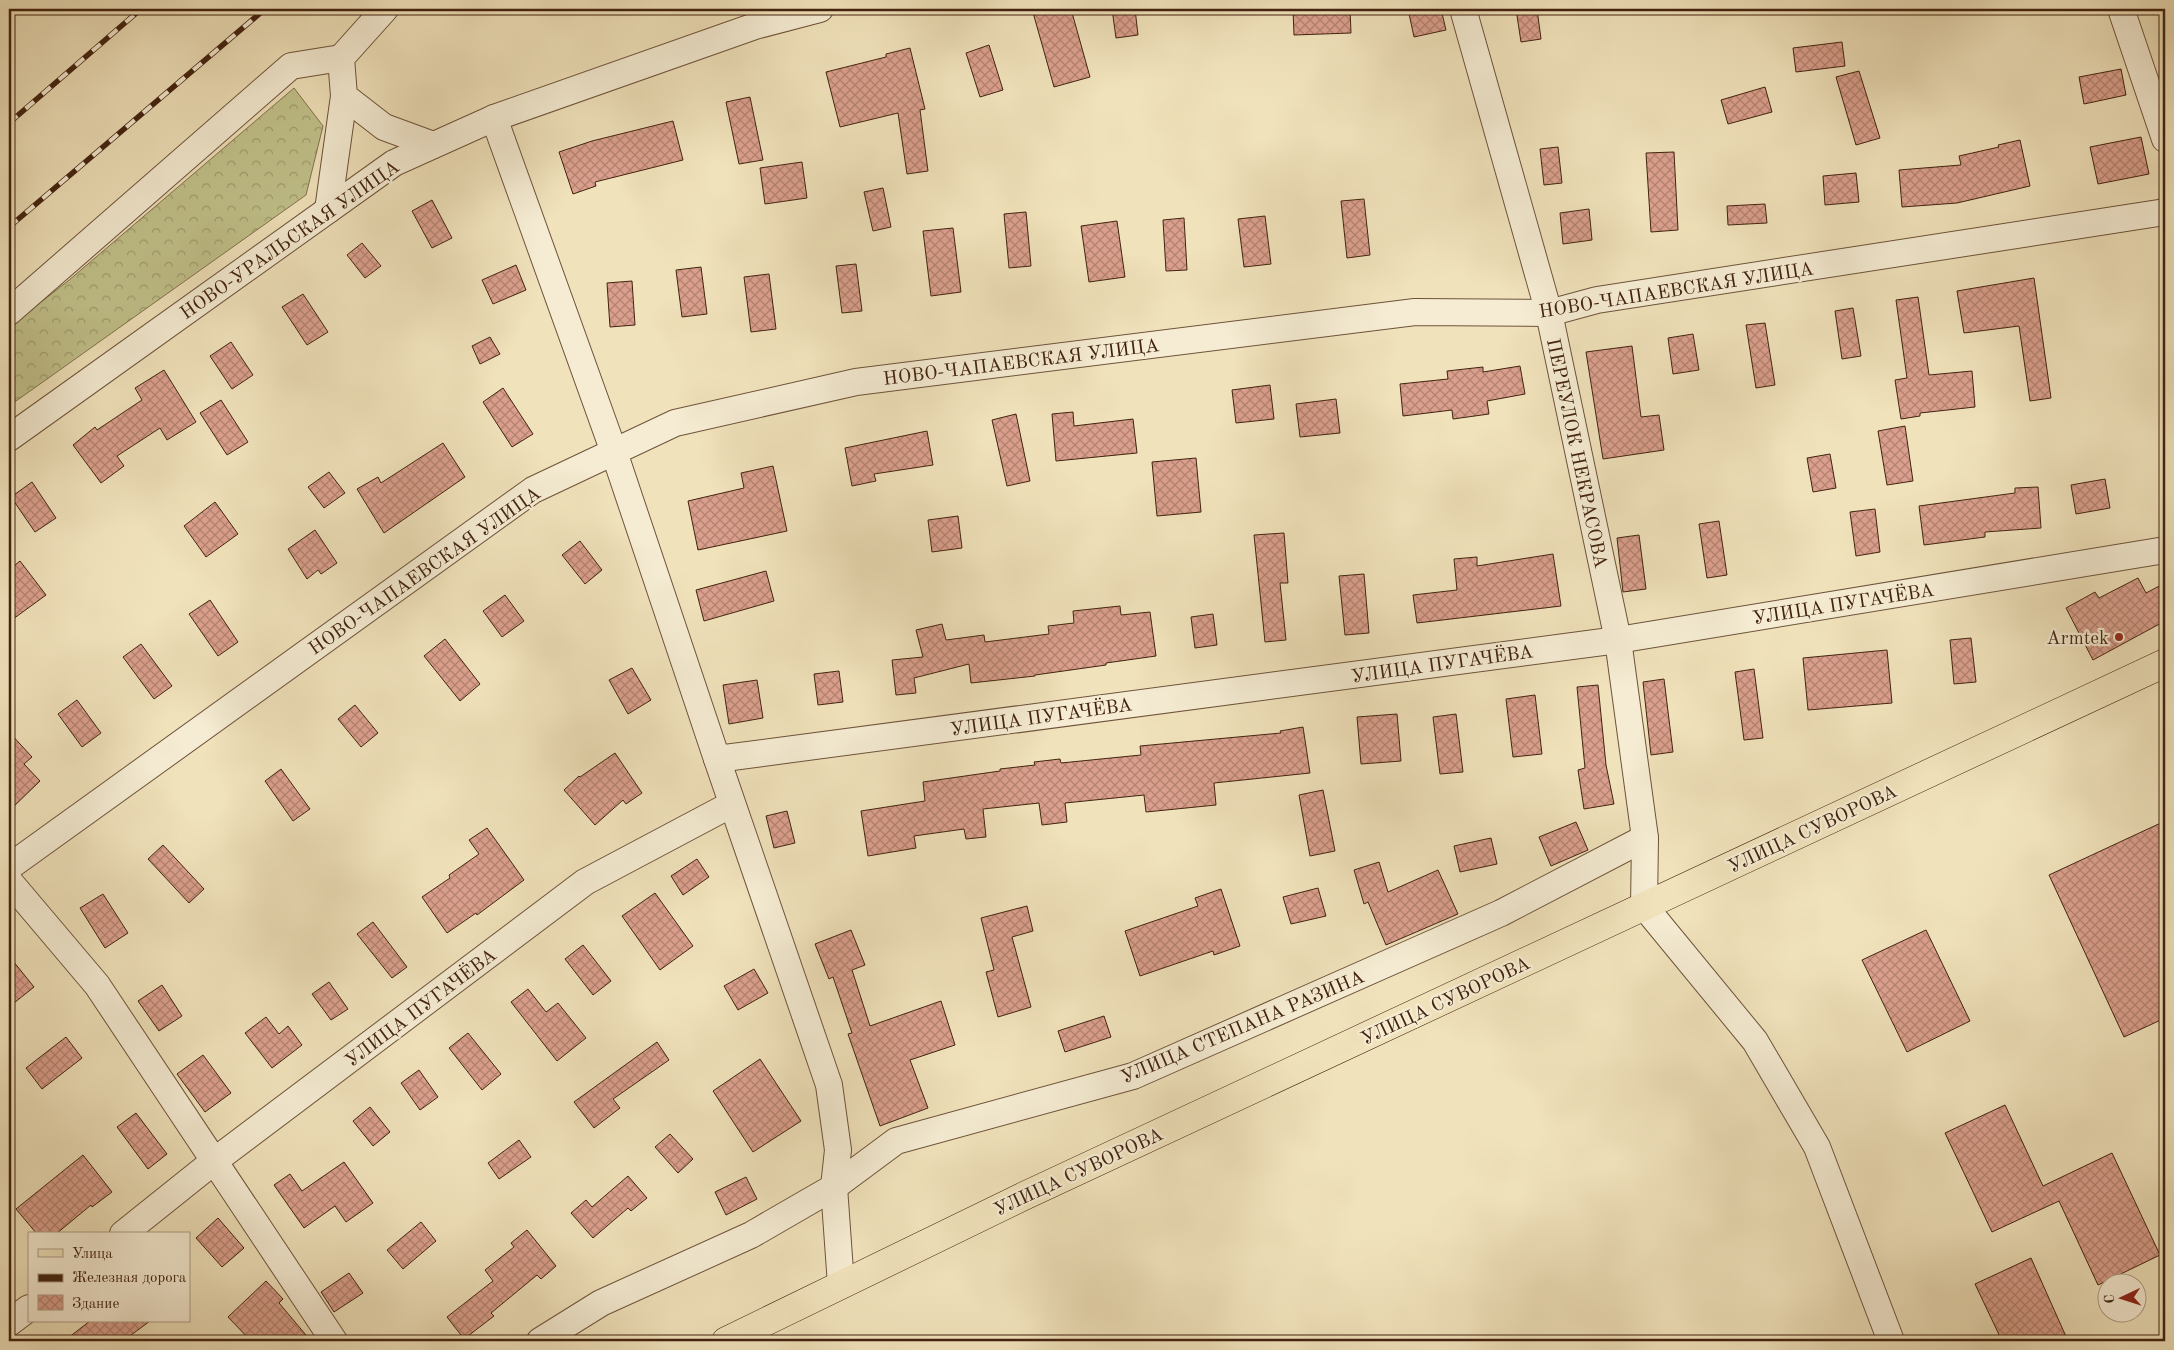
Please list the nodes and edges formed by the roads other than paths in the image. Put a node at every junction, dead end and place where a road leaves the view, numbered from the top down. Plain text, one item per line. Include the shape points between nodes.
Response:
1 (385, 9) edge
2 (820, 9) edge
3 (1463, 9) edge
4 (2121, 9) edge
5 (760, 17) edge
6 (341, 58) junction
7 (344, 96) junction
8 (494, 118) junction
9 (2165, 140) edge
10 (433, 145) junction
11 (328, 210) junction
12 (2165, 212) edge
13 (9, 312) edge
14 (1549, 313) junction
15 (9, 438) edge
16 (614, 452) junction
17 (2165, 550) edge
18 (1618, 640) junction
19 (2165, 663) edge
20 (717, 759) junction
21 (732, 804) junction
22 (1644, 838) junction
23 (9, 867) edge
24 (9, 881) edge
25 (1644, 906) junction
26 (214, 1162) junction
27 (834, 1186) junction
28 (125, 1232) edge
29 (841, 1285) junction
30 (28, 1309) edge
31 (9, 1323) edge
32 (334, 1341) edge
33 (540, 1341) edge
34 (726, 1341) edge
35 (1891, 1341) edge

1 - 6 street
2 - 5 street, НОВО-УРАЛЬСКАЯ УЛИЦА
3 - 14 street, ПЕРЕУЛОК НЕКРАСОВА
4 - 9 street
5 - 8 street, НОВО-УРАЛЬСКАЯ УЛИЦА
6 - 7 street
6 - 13 street via 291,66
7 - 10 street via 384,127
7 - 11 street
8 - 10 street, НОВО-УРАЛЬСКАЯ УЛИЦА
8 - 16 street
10 - 11 street, НОВО-УРАЛЬСКАЯ УЛИЦА via 394,163
11 - 15 street, НОВО-УРАЛЬСКАЯ УЛИЦА
12 - 14 street, НОВО-ЧАПАЕВСКАЯ УЛИЦА via 1598,300
14 - 16 street, НОВО-ЧАПАЕВСКАЯ УЛИЦА via 1415,312 856,382 675,423
14 - 18 street, ПЕРЕУЛОК НЕКРАСОВА
16 - 20 street
16 - 23 street, НОВО-ЧАПАЕВСКАЯ УЛИЦА via 532,490
17 - 18 street, УЛИЦА ПУГАЧЁВА
18 - 20 street, УЛИЦА ПУГАЧЁВА
18 - 22 street, ПЕРЕУЛОК НЕКРАСОВА
19 - 25 main road, УЛИЦА СУВОРОВА
20 - 21 street
21 - 26 street, УЛИЦА ПУГАЧЁВА via 585,882
21 - 27 street via 829,1085 838,1150
22 - 25 street, ПЕРЕУЛОК НЕКРАСОВА
22 - 27 street, УЛИЦА СТЕПАНА РАЗИНА via 1501,913 1133,1076 896,1141
24 - 26 street via 96,985
25 - 29 main road, УЛИЦА СУВОРОВА via 1031,1192
25 - 35 street via 1756,1041 1817,1148
26 - 28 street, УЛИЦА ПУГАЧЁВА
26 - 32 street
27 - 29 street
27 - 33 street, УЛИЦА СТЕПАНА РАЗИНА via 751,1234 601,1303
29 - 34 main road, УЛИЦА СУВОРОВА
30 - 31 street

